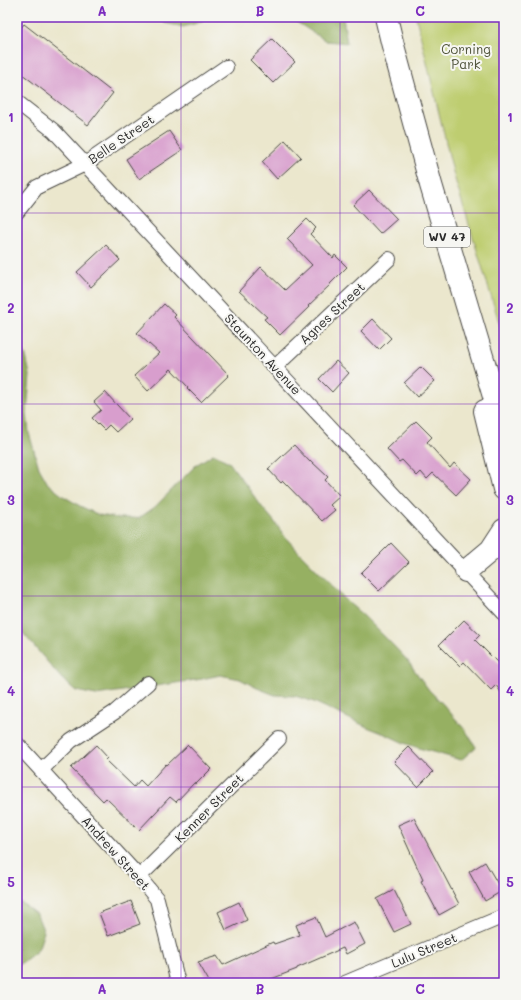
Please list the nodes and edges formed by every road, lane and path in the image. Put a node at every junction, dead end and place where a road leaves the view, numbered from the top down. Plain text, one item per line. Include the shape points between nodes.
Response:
1 (386, 17) edge
2 (226, 67) dead end
3 (17, 102) edge
4 (85, 164) junction
5 (17, 212) edge
6 (389, 259) dead end
7 (478, 343) junction
8 (275, 367) junction
9 (504, 430) edge
10 (504, 489) edge
11 (504, 530) edge
12 (498, 549) edge
13 (466, 571) junction
14 (504, 613) edge
15 (148, 684) dead end
16 (279, 739) dead end
17 (17, 744) edge
18 (41, 770) junction
19 (140, 877) junction
20 (504, 916) edge
21 (178, 983) edge
22 (345, 983) edge

1 - 7 main road, WV 47 via 431,185
2 - 4 street, Belle Street
3 - 4 street, Staunton Avenue via 54,131
4 - 5 street, Belle Street via 36,187
4 - 8 street, Staunton Avenue
6 - 8 street, Agnes Street
7 - 9 main road, WV 47
7 - 10 main road via 479,390
8 - 13 street, Staunton Avenue
11 - 12 main road
12 - 13 main road
13 - 14 street, Staunton Avenue
15 - 18 street via 115,712 71,741
16 - 19 street, Kenner Street
17 - 18 street, Andrew Street
18 - 19 street, Andrew Street
19 - 21 street, Andrew Street via 157,899
20 - 22 street, Lulu Street

